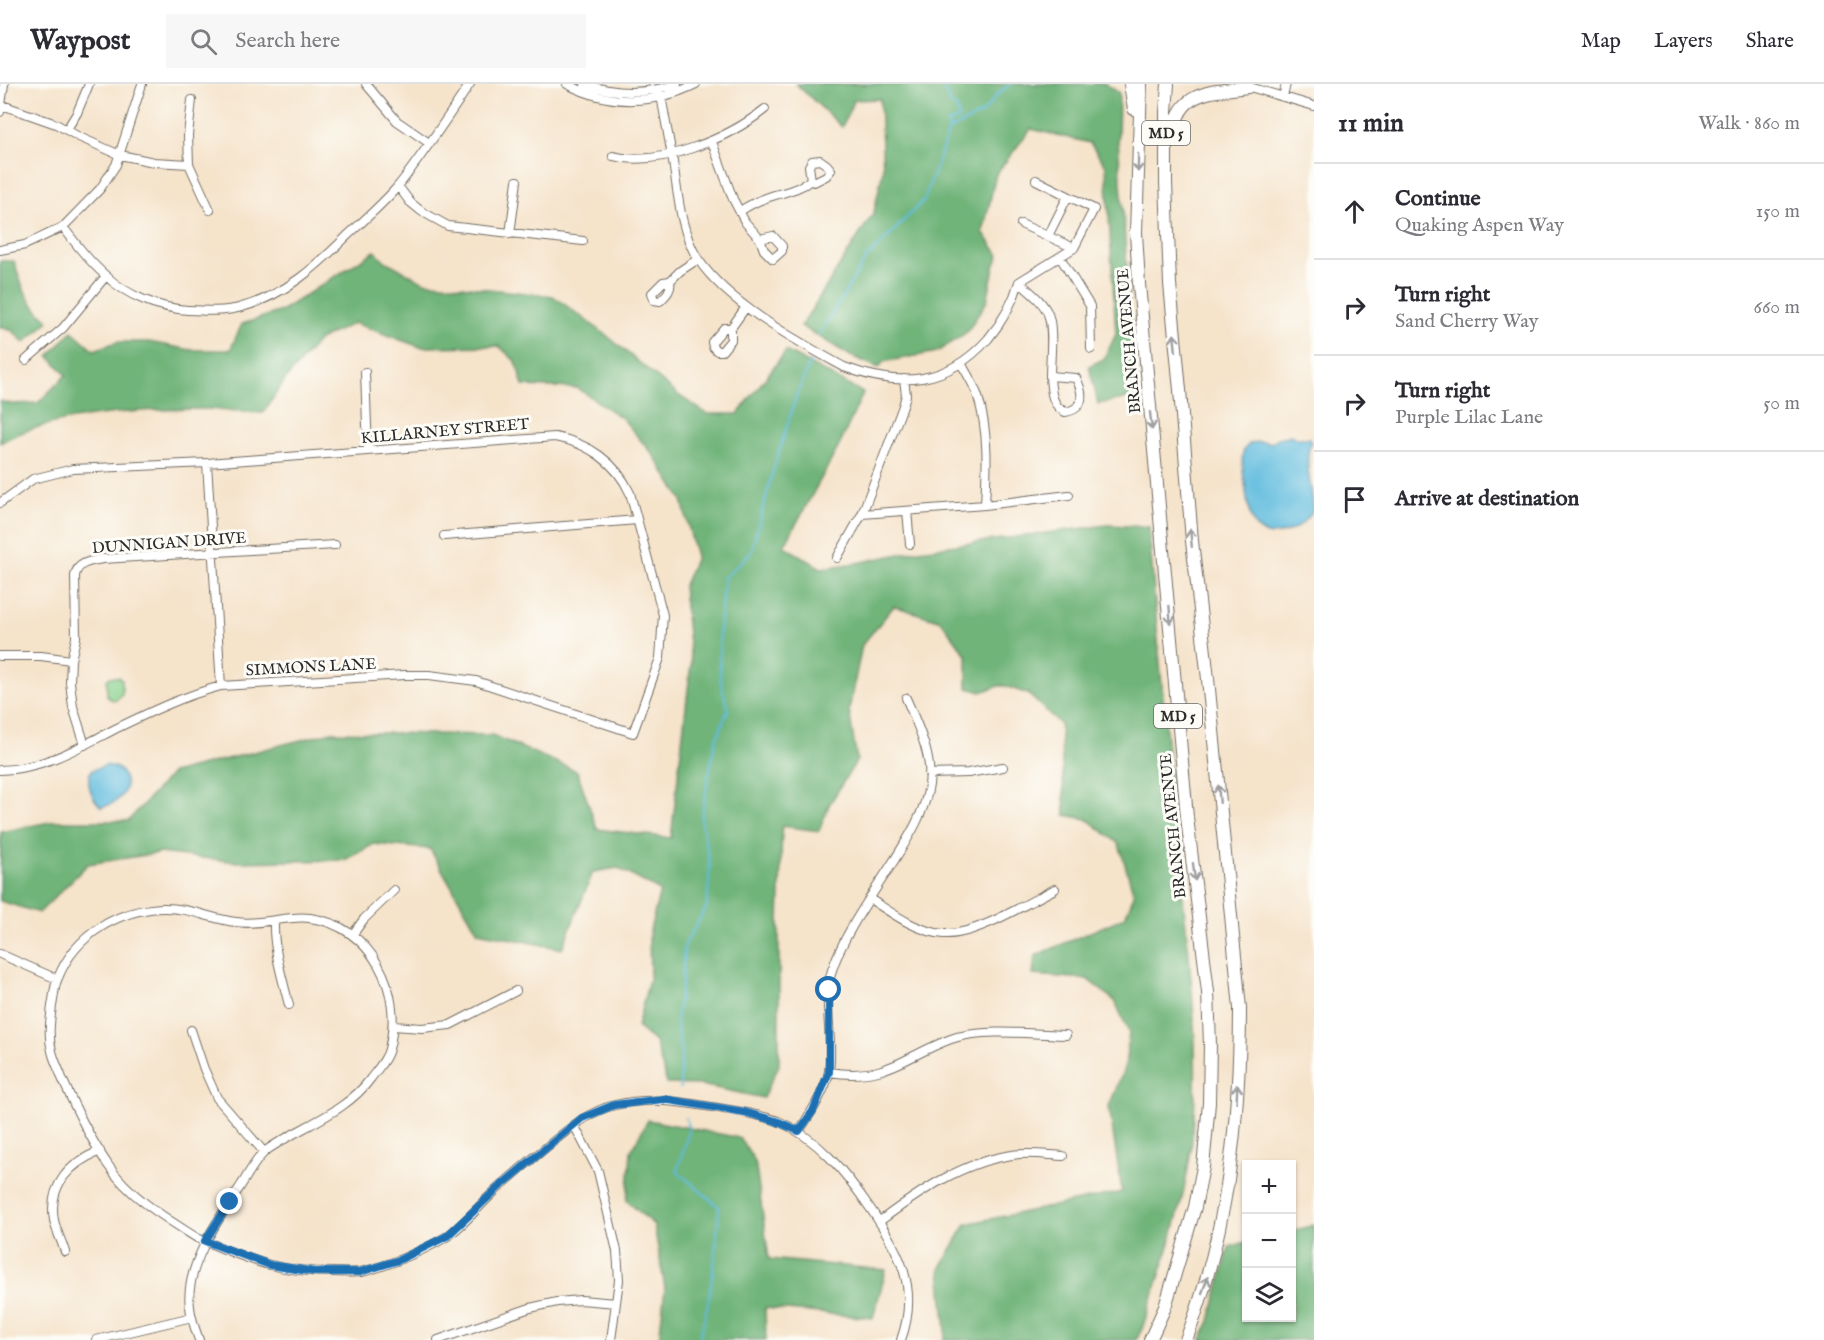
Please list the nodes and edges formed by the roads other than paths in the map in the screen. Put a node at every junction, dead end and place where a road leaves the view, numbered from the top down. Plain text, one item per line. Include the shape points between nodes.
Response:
1 (4, 84) edge
2 (89, 84) edge
3 (142, 84) edge
4 (366, 84) edge
5 (470, 84) edge
6 (567, 84) edge
7 (585, 84) edge
8 (677, 84) edge
9 (696, 84) edge
10 (1130, 84) edge
11 (1141, 84) edge
12 (1168, 84) edge
13 (1286, 84) edge
14 (1244, 85) edge
15 (661, 94) junction
16 (1283, 97) junction
17 (192, 100) dead end
18 (1314, 106) edge
19 (1, 109) edge
20 (765, 109) dead end
21 (67, 129) junction
22 (1138, 131) junction
23 (712, 142) junction
24 (429, 143) junction
25 (671, 153) junction
26 (120, 155) junction
27 (613, 156) dead end
28 (189, 164) junction
29 (811, 180) dead end
30 (1036, 180) dead end
31 (517, 181) dead end
32 (1166, 182) junction
33 (398, 186) junction
34 (1068, 196) junction
35 (210, 210) dead end
36 (740, 211) junction
37 (1021, 224) dead end
38 (63, 226) junction
39 (510, 234) junction
40 (1048, 236) junction
41 (760, 239) dead end
42 (583, 242) dead end
43 (1074, 249) junction
44 (0, 250) edge
45 (1060, 257) junction
46 (698, 259) junction
47 (106, 276) junction
48 (670, 281) dead end
49 (1019, 282) junction
50 (746, 307) junction
51 (730, 328) dead end
52 (1091, 349) dead end
53 (26, 360) dead end
54 (961, 363) junction
55 (365, 372) dead end
56 (1050, 376) junction
57 (904, 379) junction
58 (369, 452) junction
59 (207, 463) junction
60 (1069, 495) dead end
61 (0, 503) edge
62 (985, 505) junction
63 (907, 511) junction
64 (862, 514) junction
65 (637, 520) junction
66 (444, 536) dead end
67 (910, 544) dead end
68 (335, 545) dead end
69 (213, 554) junction
70 (837, 558) dead end
71 (0, 656) edge
72 (71, 660) junction
73 (221, 686) junction
74 (906, 698) dead end
75 (633, 733) joint
76 (85, 745) junction
77 (1003, 767) dead end
78 (0, 770) edge
79 (929, 774) junction
80 (1055, 889) dead end
81 (393, 890) dead end
82 (870, 899) junction
83 (274, 921) junction
84 (352, 934) junction
85 (0, 954) edge
86 (57, 979) junction
87 (516, 991) dead end
88 (289, 1005) dead end
89 (393, 1026) junction
90 (191, 1030) dead end
91 (1066, 1035) dead end
92 (829, 1072) junction
93 (574, 1125) junction
94 (799, 1131) junction
95 (100, 1151) junction
96 (264, 1152) junction
97 (1063, 1156) dead end
98 (880, 1221) junction
99 (205, 1241) junction
100 (65, 1252) dead end
101 (616, 1303) junction
102 (192, 1317) junction
103 (96, 1340) edge
104 (199, 1340) edge
105 (438, 1340) edge
106 (611, 1340) edge
107 (901, 1340) edge
108 (1149, 1340) edge
109 (1186, 1340) edge

1 - 19 street
2 - 21 street
3 - 26 street
4 - 24 street via 398,121
5 - 24 street
6 - 15 street via 616,100
7 - 15 street via 619,92
8 - 15 street
9 - 15 street
10 - 22 highway
11 - 22 highway, BRANCH AVENUE / MD 5
12 - 32 highway, MD 5
13 - 16 street
14 - 16 street
14 - 32 highway via 1205,93 1181,109 1174,126 1172,173
15 - 25 street
16 - 18 street
17 - 28 street
19 - 21 street via 42,118
20 - 23 street
21 - 26 street
22 -> 108 highway, BRANCH AVENUE / MD 5 via 1137,232 1148,392 1210,1044 1209,1103 1199,1187 1167,1299
23 - 25 street
23 - 36 street
24 - 33 street
25 - 27 street via 633,159
25 - 46 street via 682,216
26 - 28 street
26 - 38 street via 100,189
28 - 35 street
29 - 36 street
30 - 34 street
31 - 39 street
109 -> 32 highway, MD 5 via 1208,1275 1230,1172 1240,1008 1192,541 1170,284
33 - 39 street via 416,206 448,226
33 - 47 street via 314,269 272,295 240,308 200,311 155,304
34 - 40 street
34 - 43 street via 1094,209
36 - 41 street
37 - 40 street
38 - 44 street via 26,245
38 - 47 street
39 - 42 street
40 - 43 street
43 - 45 street
45 - 49 street
45 - 52 street via 1090,306
46 - 48 street
46 - 50 street
47 - 53 street via 63,328
49 - 54 street via 1014,299 993,333
49 - 56 street via 1047,312
50 - 51 street
50 - 57 street via 844,367 874,377
54 - 57 street via 934,375
54 - 62 street via 978,398 984,427 988,465
55 - 58 street
56 - 56 street via 1052,397 1058,408 1065,412 1077,409 1081,398 1076,378
57 - 64 street via 903,406
58 - 59 street, KILLARNEY STREET
58 - 65 street, KILLARNEY STREET via 548,436 564,439 591,450 618,472 630,493
59 - 61 street, KILLARNEY STREET via 58,471 33,478
59 - 69 street
60 - 62 street
62 - 63 street
63 - 64 street
63 - 67 street
64 - 70 street
65 - 66 street
65 - 75 street, KILLARNEY STREET via 663,615 660,658
68 - 69 street, DUNNIGAN DRIVE
69 - 72 street, DUNNIGAN DRIVE via 103,559 81,566 75,576 76,639
69 - 73 street
71 - 72 street
72 - 76 street, DUNNIGAN DRIVE via 73,707
73 - 75 street, SIMMONS LANE via 429,675 476,681
73 - 76 street, SIMMONS LANE via 169,703
74 - 79 street via 926,752
76 - 78 street, SIMMONS LANE via 47,763
77 - 79 street
79 - 82 street via 925,801 911,834
80 - 82 street via 986,924 946,934 914,925
81 - 84 street
82 - 92 street via 832,971
83 - 84 street via 310,918
83 - 86 street via 235,922 185,909 162,908 119,916 89,935 72,952
83 - 88 street
84 - 89 street via 381,968 389,985
85 - 86 street
86 - 95 street via 48,1033 52,1053 77,1112
87 - 89 street via 450,1025
89 - 96 street via 389,1052 355,1096
90 - 96 street via 217,1098
91 - 92 street via 988,1033 953,1039 874,1073
92 - 94 street via 813,1111
93 - 94 street via 614,1105 663,1099 744,1112
93 - 99 street via 447,1236 399,1260 360,1272 315,1272 270,1265
93 - 101 street via 598,1172 613,1232 619,1271
94 - 98 street via 849,1177
95 - 99 street via 109,1167 146,1205
95 - 100 street via 66,1171 59,1183 54,1219
96 - 99 street
97 - 98 street via 1013,1155 972,1167 938,1181
98 - 107 street via 900,1256 905,1274 907,1313
99 - 102 street via 192,1278
101 - 105 street via 557,1302
101 - 106 street
102 - 103 street
102 - 104 street

